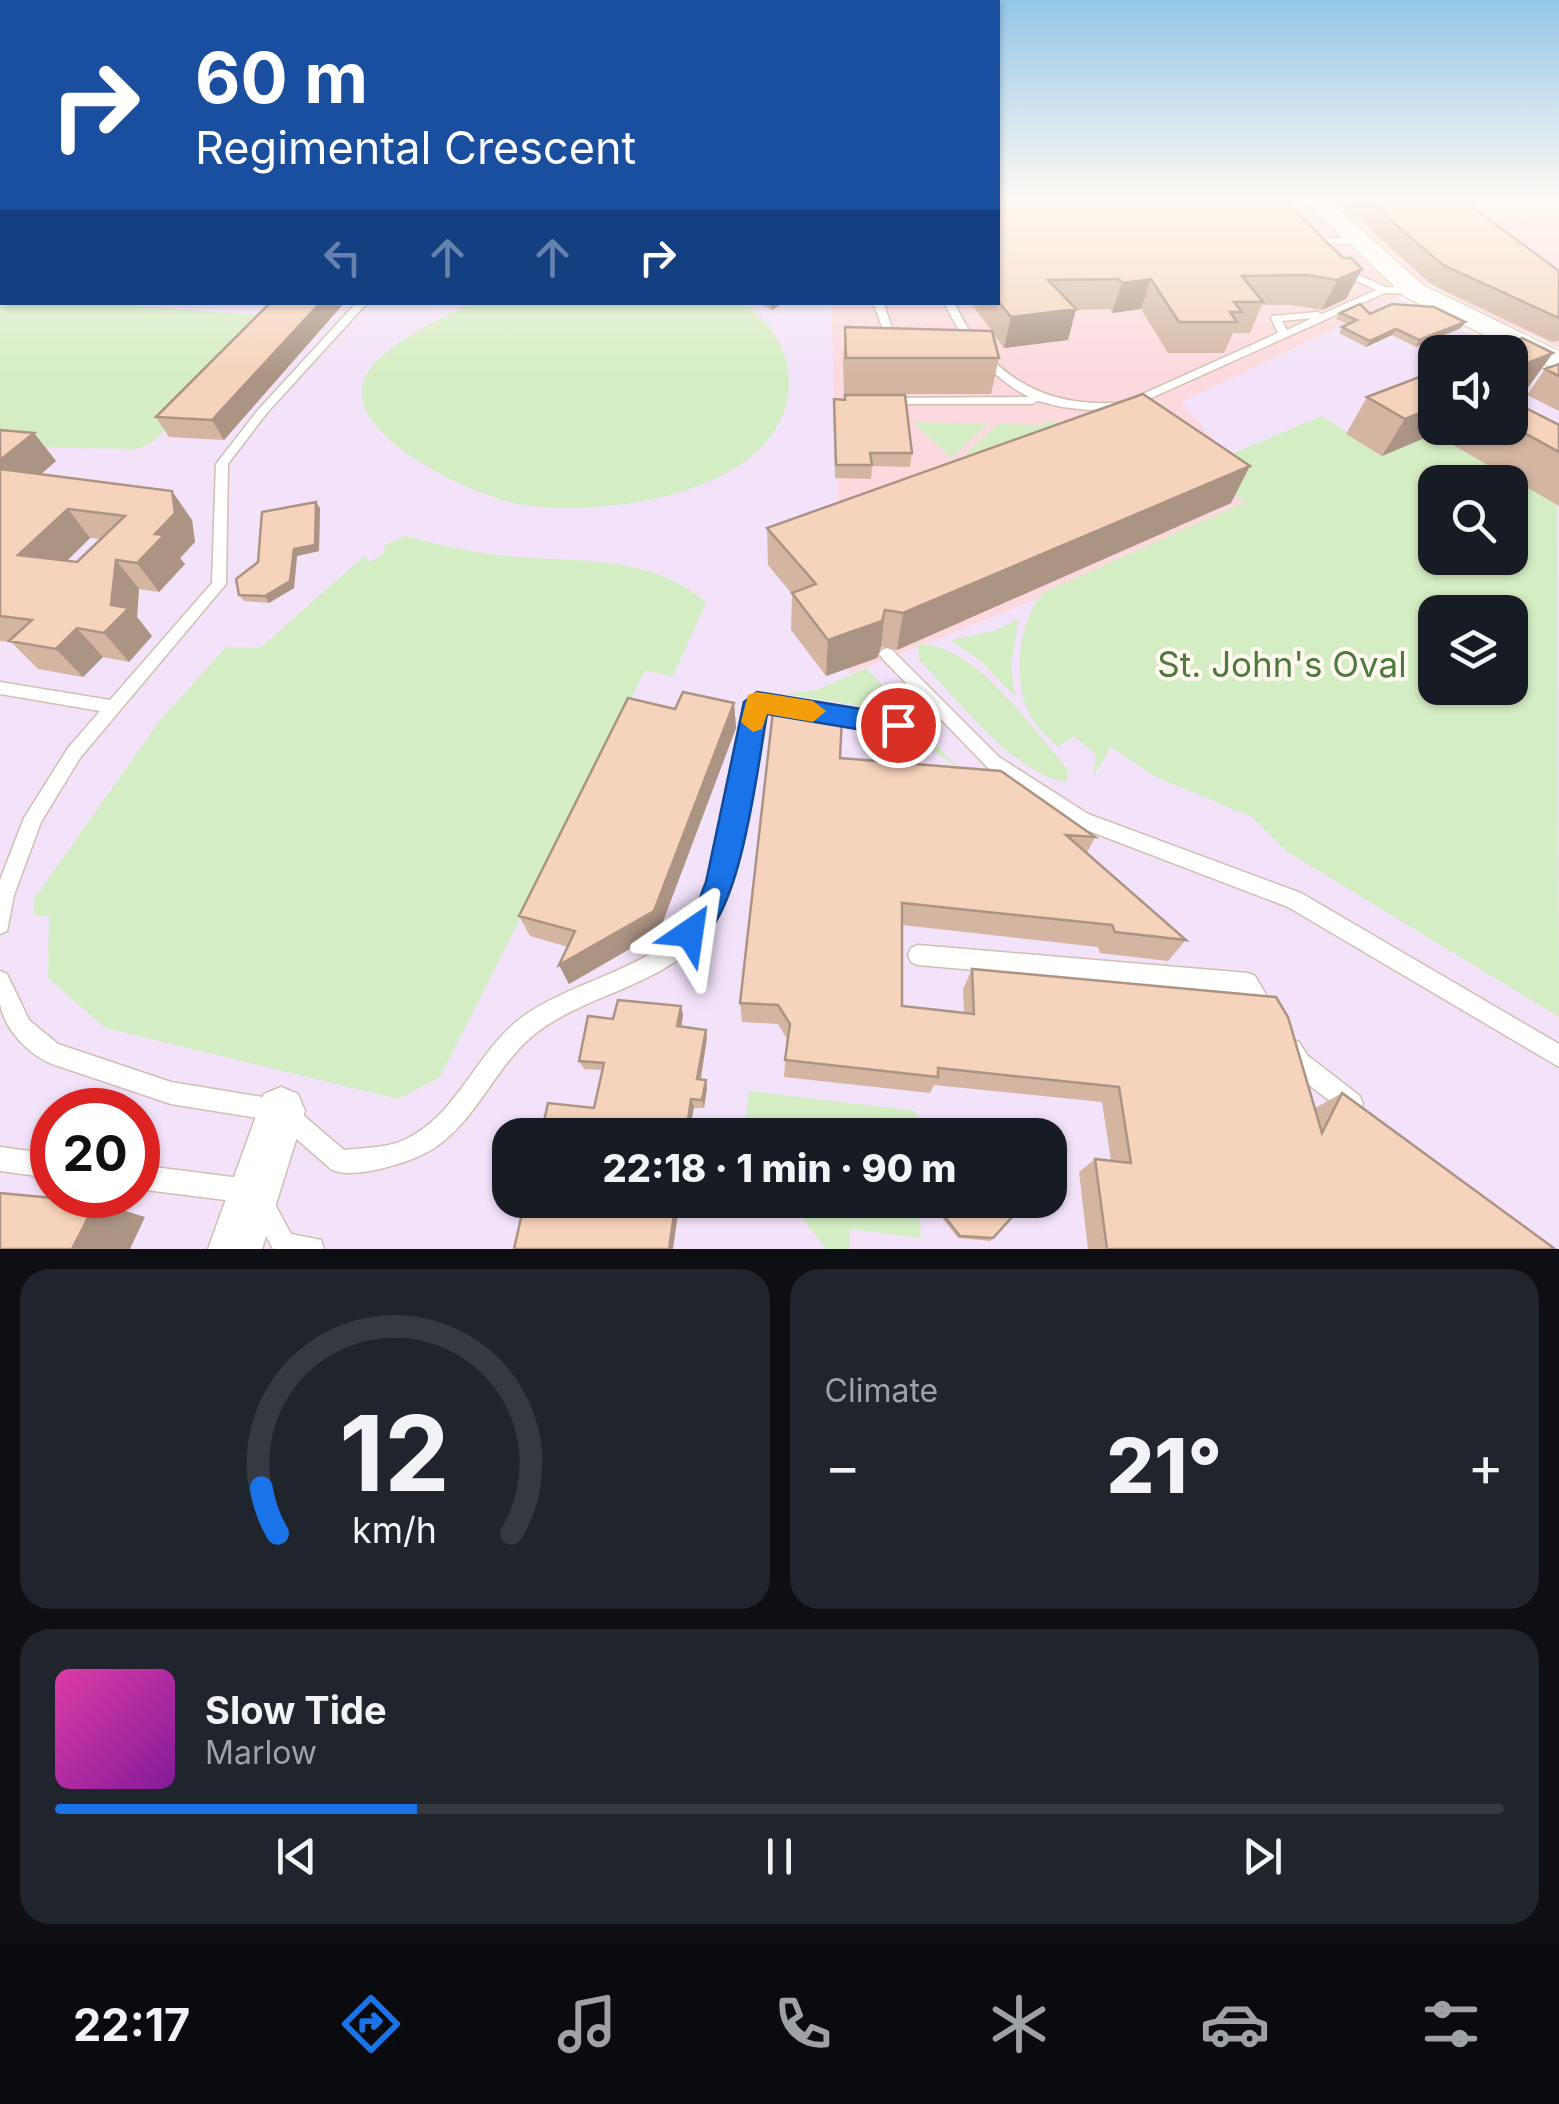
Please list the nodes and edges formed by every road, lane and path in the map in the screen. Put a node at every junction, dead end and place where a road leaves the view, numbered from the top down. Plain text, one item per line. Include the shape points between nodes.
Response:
1 (1378, 258) edge
2 (1330, 260) edge
3 (1384, 290) junction
4 (1414, 291) junction
5 (360, 305) edge
6 (879, 305) edge
7 (951, 305) edge
8 (1328, 314) junction
9 (965, 331) junction
10 (946, 333) edge
11 (1284, 334) junction
12 (909, 337) edge
13 (1559, 362) edge
14 (1037, 395) junction
15 (876, 401) edge
16 (887, 654) edge
17 (0, 688) edge
18 (112, 707) junction
19 (898, 725) dead end
20 (0, 924) edge
21 (918, 955) dead end
22 (0, 981) edge
23 (1559, 1056) edge
24 (281, 1111) junction
25 (1375, 1121) edge
26 (0, 1159) edge
27 (30, 1163) edge
28 (160, 1180) edge
29 (256, 1192) junction
30 (236, 1249) edge
31 (312, 1249) edge

1 - 4 street
2 - 3 lane
3 - 4 lane
3 - 8 lane
4 - 13 street
5 - 18 lane via 222,464 219,584
6 - 12 lane via 891,340
7 - 9 lane
8 - 11 lane
8 - 11 lane via 1276,318
9 - 10 lane
9 - 14 lane
11 - 14 lane via 1127,405 1096,408
14 - 15 lane via 1032,401
16 - 23 lane via 993,762 1082,820 1294,900
17 - 18 lane
18 - 20 lane via 33,818
19 - 24 lane via 757,702 730,846 706,917 638,971 529,1025 453,1117 408,1150 340,1162
21 - 25 lane via 1248,982 1299,1063
22 - 24 lane via 21,1028 52,1052 170,1093
24 - 29 street
26 - 27 lane
28 - 29 lane
29 - 30 street
29 - 31 lane via 284,1245

